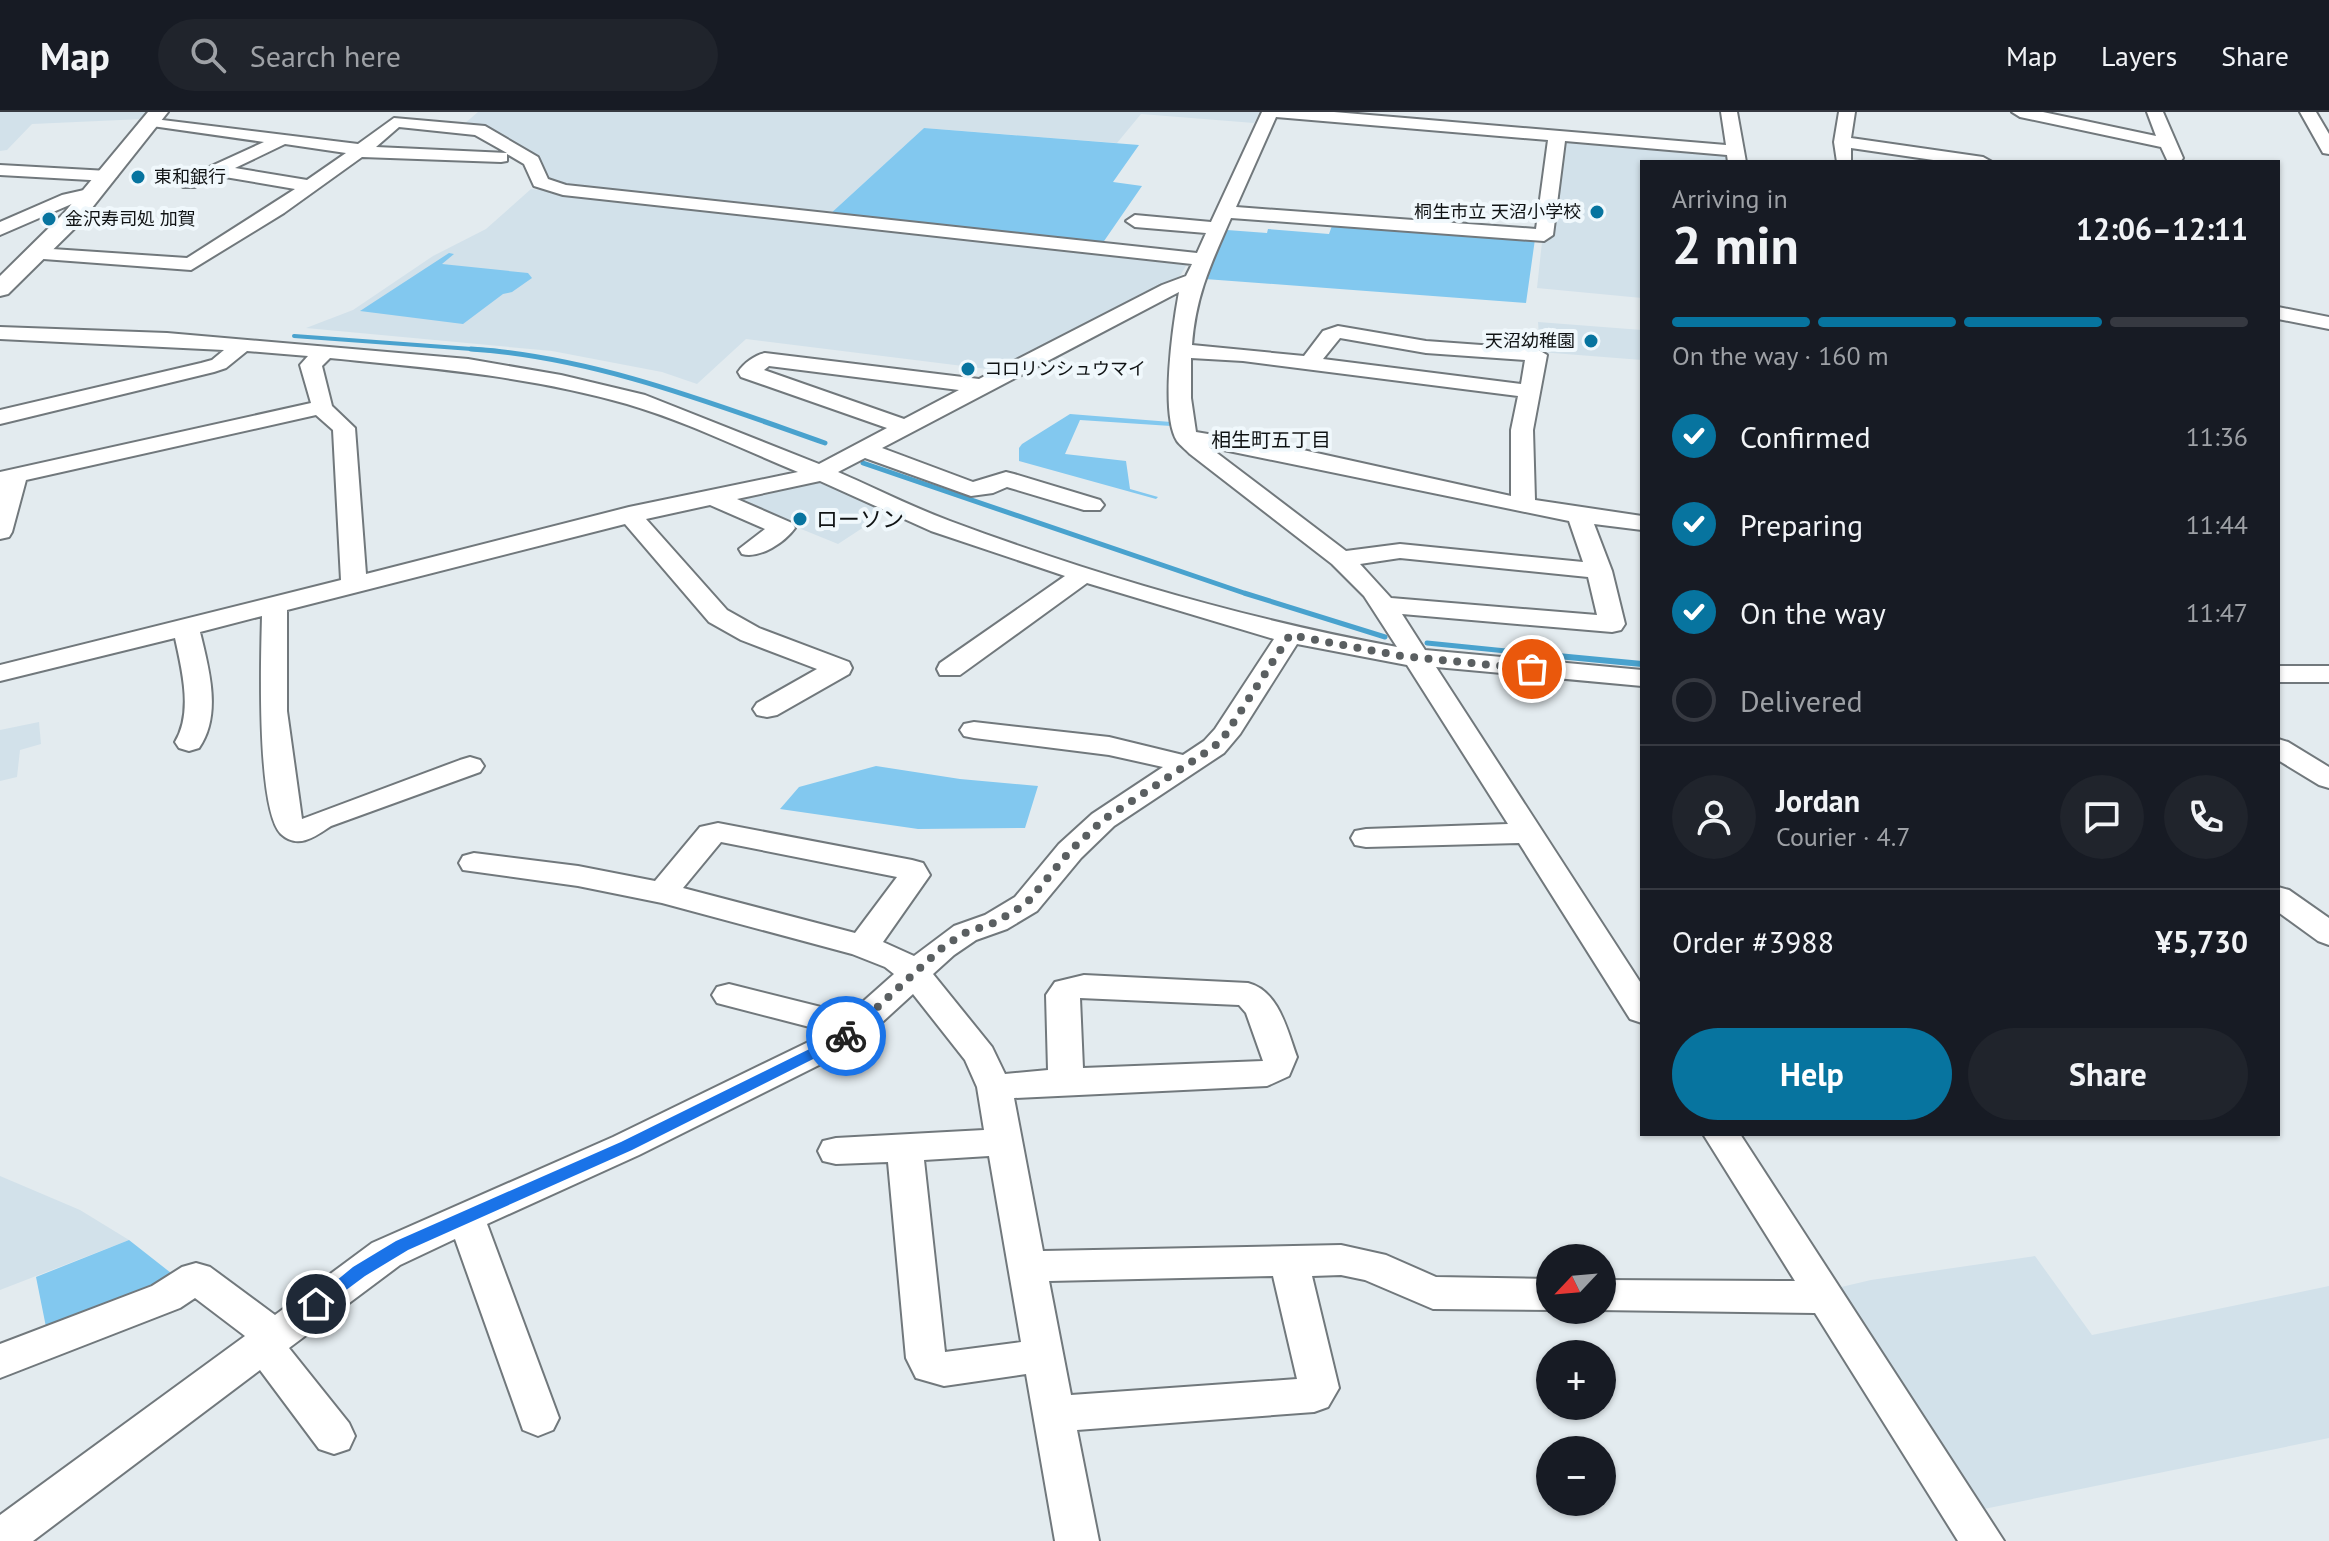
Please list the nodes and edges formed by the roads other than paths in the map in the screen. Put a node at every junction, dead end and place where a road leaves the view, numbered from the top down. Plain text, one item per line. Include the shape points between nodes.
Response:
1 (234, 112) edge
2 (444, 112) edge
3 (1270, 112) edge
4 (1276, 112) edge
5 (1729, 112) edge
6 (1847, 112) edge
7 (2020, 112) edge
8 (2155, 112) edge
9 (2308, 112) edge
10 (155, 116) edge
11 (1372, 116) edge
12 (403, 117) edge
13 (429, 123) junction
14 (203, 127) junction
15 (1557, 135) junction
16 (281, 140) junction
17 (1842, 142) junction
18 (2168, 143) junction
19 (2329, 149) edge
20 (357, 153) junction
21 (248, 155) junction
22 (1737, 156) edge
23 (501, 157) dead end
24 (277, 159) dead end
25 (1844, 160) edge
26 (1969, 160) edge
27 (2175, 160) edge
28 (305, 164) dead end
29 (334, 169) junction
30 (0, 170) edge
31 (216, 170) junction
32 (108, 176) junction
33 (189, 183) dead end
34 (310, 186) junction
35 (93, 193) junction
36 (1221, 220) junction
37 (1135, 221) dead end
38 (0, 229) edge
39 (37, 254) junction
40 (1198, 269) junction
41 (0, 289) edge
42 (2280, 313) edge
43 (2329, 323) edge
44 (0, 333) edge
45 (242, 345) junction
46 (325, 351) junction
47 (1181, 351) junction
48 (1309, 364) junction
49 (981, 386) junction
50 (1528, 391) junction
51 (320, 407) junction
52 (0, 417) edge
53 (906, 427) junction
54 (1187, 439) junction
55 (865, 450) junction
56 (822, 473) junction
57 (8, 477) edge
58 (712, 497) junction
59 (1092, 505) dead end
60 (1523, 505) junction
61 (629, 514) junction
62 (1579, 515) junction
63 (1640, 523) edge
64 (0, 528) edge
65 (751, 549) dead end
66 (1341, 559) junction
67 (1599, 571) junction
68 (1084, 574) junction
69 (354, 584) junction
70 (1385, 605) junction
71 (272, 606) junction
72 (186, 628) junction
73 (1290, 635) junction
74 (1416, 658) junction
75 (950, 669) dead end
76 (0, 673) edge
77 (2280, 674) edge
78 (2329, 674) edge
79 (1640, 678) edge
80 (767, 709) dead end
81 (974, 730) dead end
82 (189, 742) dead end
83 (2280, 749) edge
84 (470, 766) dead end
85 (1188, 766) junction
86 (2329, 779) edge
87 (1529, 833) junction
88 (1366, 838) dead end
89 (474, 863) dead end
90 (662, 893) junction
91 (2280, 898) edge
92 (2329, 934) edge
93 (863, 946) junction
94 (914, 973) junction
95 (729, 995) dead end
96 (1640, 1006) edge
97 (854, 1030) junction
98 (1066, 1081) junction
99 (994, 1087) junction
100 (1722, 1136) edge
101 (1006, 1142) junction
102 (905, 1149) junction
103 (836, 1151) dead end
104 (466, 1217) junction
105 (1289, 1262) junction
106 (1029, 1266) junction
107 (1536, 1295) edge
108 (1616, 1296) edge
109 (1825, 1297) junction
110 (267, 1341) junction
111 (1043, 1355) junction
112 (0, 1361) edge
113 (1054, 1414) junction
114 (538, 1418) dead end
115 (334, 1436) dead end
116 (0, 1540) edge
117 (1077, 1541) edge
118 (1982, 1541) edge

1 - 14 street
2 - 13 street
3 - 36 street
4 - 11 street
5 - 22 street
6 - 17 street
7 - 18 street
8 - 18 street
9 - 19 street
10 - 14 street
10 - 32 main road
11 - 15 street
12 - 13 street
12 - 20 street
13 - 40 street via 485,133 532,161 540,182 563,190
14 - 16 street
15 - 22 street
15 - 36 street via 1544,235
16 - 20 street
16 - 21 street
17 - 25 street
17 - 26 street
18 - 27 street
20 - 23 street
20 - 29 street
21 - 24 street
21 - 31 street
28 - 29 street
29 - 34 street
30 - 32 street
31 - 33 street
31 - 34 street
32 - 35 main road
34 - 39 street via 191,264
35 - 38 street
35 - 39 main road
36 - 37 street
36 - 40 street
39 - 41 main road
40 - 47 street via 1183,319
40 - 49 street
42 - 43 street
44 - 45 street
45 - 46 street
45 - 52 street via 207,368
46 - 51 street via 311,365
46 - 56 street via 468,365 561,381 637,400
47 - 48 street
47 - 54 street
48 - 50 street
48 - 50 street via 1335,332 1426,347 1537,355
49 - 53 street
49 - 53 street via 765,359 749,372
50 - 60 street via 1522,430
51 - 57 street
51 - 69 street via 344,428
53 - 55 street
54 - 60 street
54 - 66 street
55 - 56 street
55 - 59 street via 975,490 1006,479
56 - 58 street
56 - 68 street via 940,526
57 - 64 street
58 - 61 street
58 - 65 street via 783,528
60 - 62 street
61 - 69 street
61 - 80 street via 718,616 839,668
62 - 63 street
62 - 67 street
66 - 67 street via 1400,551
66 - 70 street
67 - 70 street via 1612,624
68 - 73 street
68 - 75 street
69 - 71 street
70 - 74 street
71 - 72 street
71 - 84 street via 274,728 287,821 293,829 300,833 320,820
72 - 76 street
72 - 82 street via 194,664 197,729
73 - 74 street
73 - 85 street via 1226,734
74 - 79 street
74 - 87 street
77 - 78 street
81 - 85 street via 1107,747
83 - 86 street
85 - 94 street via 1092,829 1018,910 957,937
87 - 88 street
87 - 96 street
89 - 90 street
90 - 93 street
90 - 93 street via 718,832 912,870 915,875
91 - 92 street
93 - 94 street via 897,959
94 - 97 street
94 - 99 street via 974,1047
95 - 97 street
97 - 104 street via 737,1093
98 - 98 street via 1267,1074 1281,1064 1261,1008 1248,994 1084,986 1063,995
98 - 99 street
99 - 101 street
100 - 109 street
101 - 102 street
101 - 106 street
102 - 103 street
102 - 111 street via 930,1366 944,1369
104 - 110 street via 386,1254
104 - 114 street
105 - 106 street
105 - 107 street via 1356,1261 1433,1293
105 - 113 street via 1319,1388 1314,1395
106 - 111 street
108 - 109 street
109 - 118 street
110 - 112 street via 196,1278 166,1297
110 - 115 street
110 - 116 street
111 - 113 street
113 - 117 street

